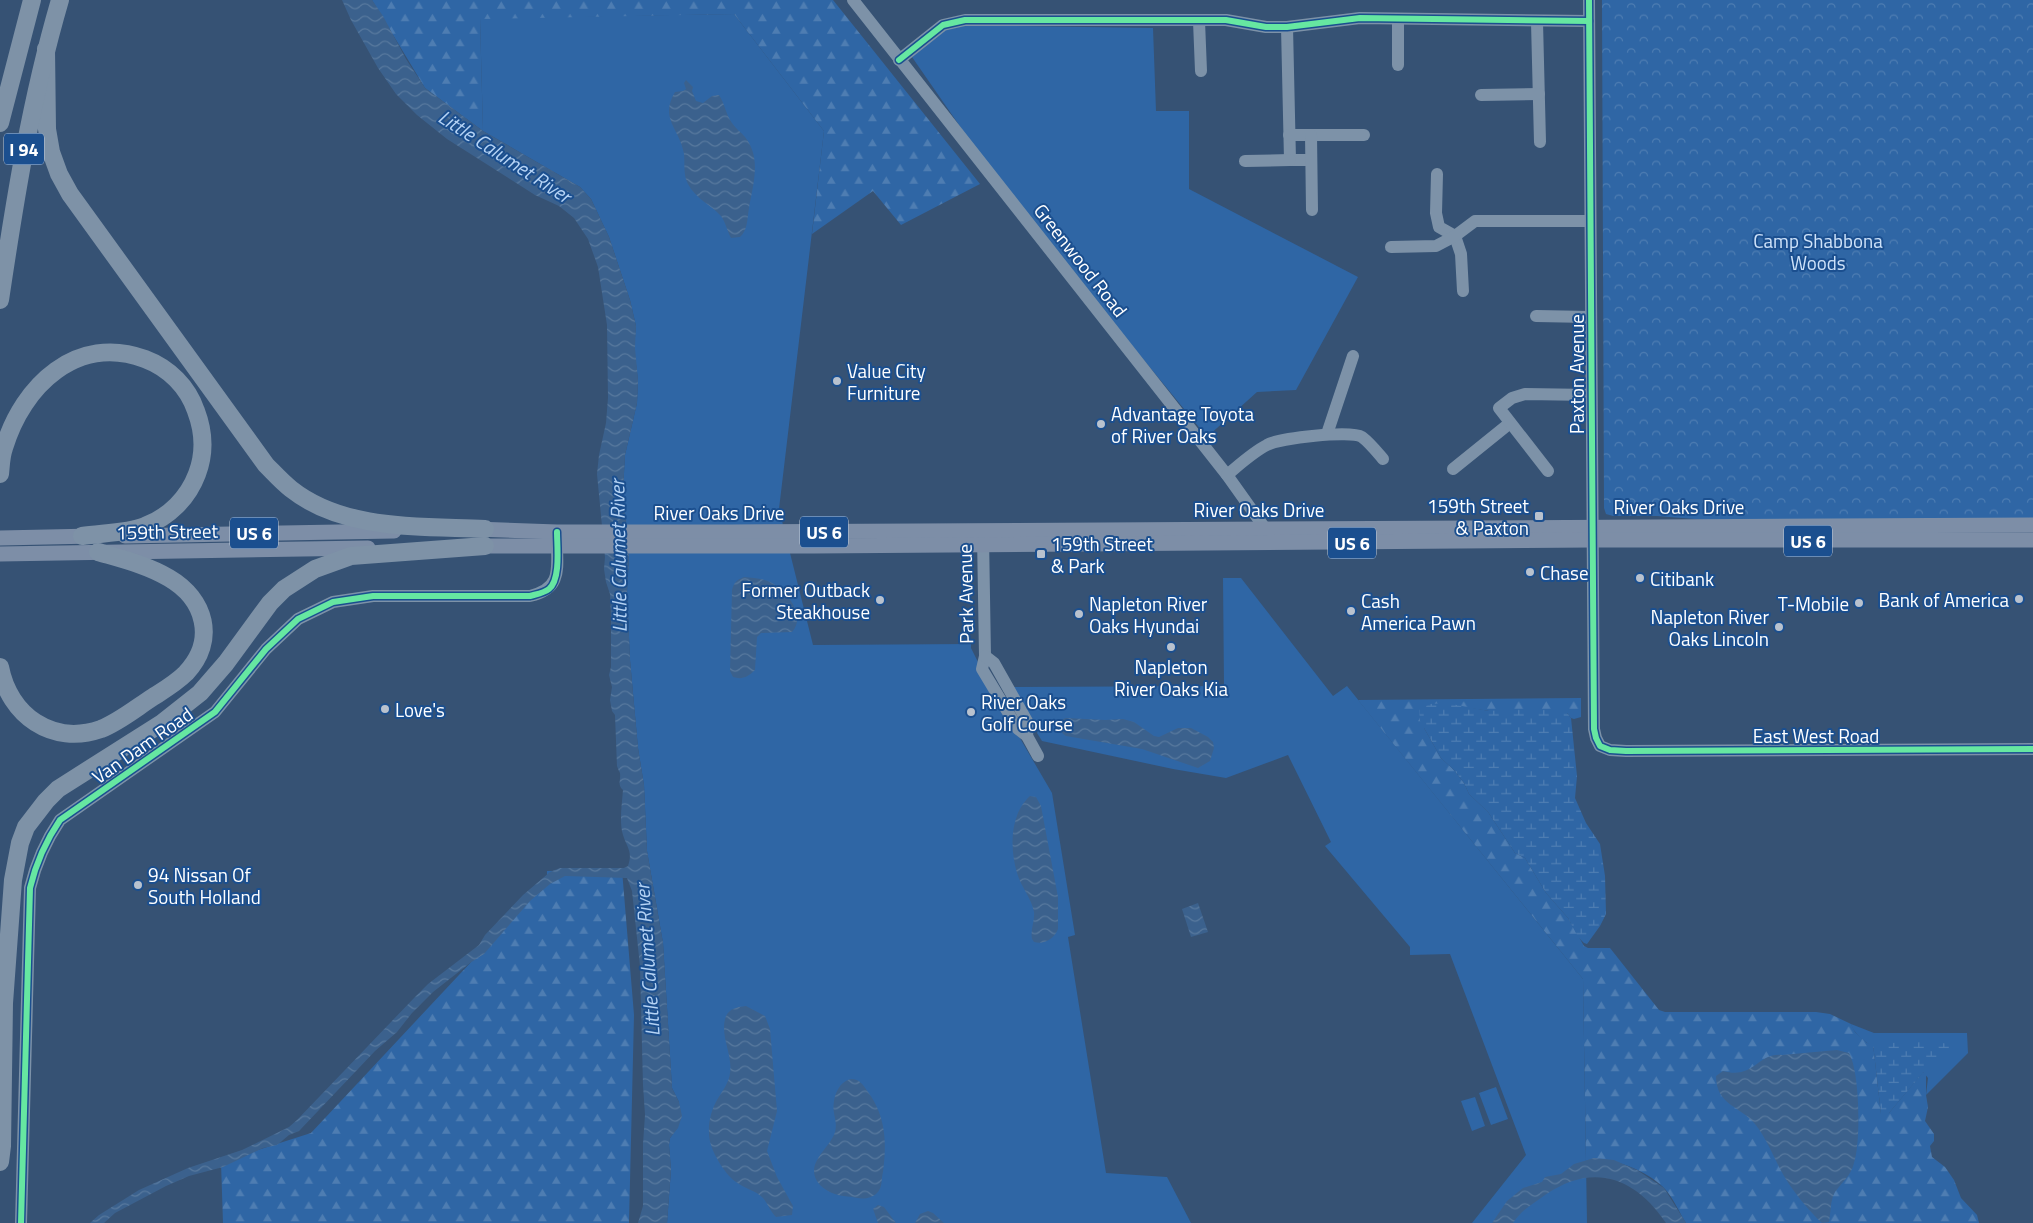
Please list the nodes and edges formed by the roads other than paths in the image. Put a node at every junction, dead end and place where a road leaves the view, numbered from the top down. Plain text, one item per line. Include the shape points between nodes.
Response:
1 (32, 0) edge
2 (60, 0) edge
3 (853, 0) edge
4 (1589, 0) edge
5 (1398, 20) junction
6 (1199, 21) junction
7 (1589, 21) junction
8 (1537, 22) junction
9 (1287, 27) junction
10 (46, 49) junction
11 (899, 60) junction
12 (1398, 64) dead end
13 (1201, 71) dead end
14 (1539, 94) junction
15 (1481, 95) dead end
16 (3, 102) edge
17 (0, 123) edge
18 (1289, 135) junction
19 (1311, 135) junction
20 (1364, 135) dead end
21 (1540, 142) dead end
22 (1290, 160) junction
23 (1311, 160) junction
24 (1245, 161) dead end
25 (1437, 174) dead end
26 (1312, 210) dead end
27 (1589, 221) junction
28 (1455, 236) junction
29 (1391, 247) dead end
30 (1463, 291) dead end
31 (0, 300) edge
32 (1536, 316) dead end
33 (1590, 316) junction
34 (1353, 356) dead end
35 (1591, 395) junction
36 (1510, 423) junction
37 (1327, 434) junction
38 (1383, 460) dead end
39 (1453, 469) dead end
40 (1548, 471) dead end
41 (0, 474) edge
42 (1227, 475) junction
43 (2033, 525) edge
44 (1265, 529) junction
45 (1592, 533) junction
46 (82, 536) junction
47 (485, 537) junction
48 (0, 538) edge
49 (983, 538) junction
50 (557, 539) junction
51 (2033, 540) edge
52 (1277, 544) junction
53 (98, 552) junction
54 (0, 554) edge
55 (0, 667) edge
56 (1600, 746) joint
57 (2033, 749) edge
58 (1038, 756) dead end
59 (0, 1162) edge
60 (21, 1223) edge

1 - 16 highway, I 94
2 - 10 highway, I 94
3 - 11 street, Greenwood Road
4 - 7 street, Paxton Avenue
5 - 8 street
5 - 9 street via 1360,18
5 - 12 street
6 - 9 street via 1226,20
6 - 11 street via 953,21
6 - 13 street
7 - 8 street
7 - 27 street, Paxton Avenue
8 - 14 street
9 - 18 street
10 - 31 highway, I 94 via 26,139
10 - 47 highway via 47,130 50,152 59,174 70,194 266,465 291,490 307,500 359,520
11 - 42 street, Greenwood Road
14 - 15 street
14 - 21 street
16 - 17 highway, I 94
18 - 19 street
18 - 22 street
19 - 20 street
19 - 23 street
22 - 23 street
22 - 24 street
23 - 26 street
25 - 28 street via 1439,227
27 - 28 street via 1476,220
27 - 33 street, Paxton Avenue
28 - 29 street via 1436,246
28 - 30 street via 1461,254
32 - 33 street
33 - 35 street, Paxton Avenue
34 - 37 street
35 - 36 street via 1524,394 1512,398 1499,408
35 - 45 street, Paxton Avenue
36 - 39 street
36 - 40 street
37 - 38 street via 1361,436
37 - 42 street via 1267,444
41 - 46 highway via 3,450 16,416 36,389 62,366 104,352 133,355 173,375 186,390 200,423 202,454 194,481 176,506 144,527
42 - 44 street, Greenwood Road
43 - 45 main road, River Oaks Drive / US 6
44 - 45 main road, River Oaks Drive / US 6
44 - 49 main road, River Oaks Drive / US 6
44 - 52 street, Greenwood Road
45 - 51 main road, River Oaks Drive / US 6
45 - 52 main road, River Oaks Drive / US 6
45 - 56 street, Paxton Avenue via 1594,729
46 - 47 main road, 159th Street / US 6
46 - 48 main road, 159th Street / US 6
47 - 50 main road, River Oaks Drive / US 6
47 - 53 main road, 159th Street / US 6
47 - 59 highway via 351,556 300,577 270,603 200,693 162,723 58,789 35,814 20,843 13,880 4,1003
49 - 50 main road, River Oaks Drive / US 6
49 - 52 main road, River Oaks Drive / US 6
49 - 58 street, Park Avenue via 985,656 982,668
50 - 60 street, Van Dam Road via 555,578 550,588 542,593 530,596 372,596 342,600 298,620 276,639 215,712 60,820 46,842 30,888
53 - 54 main road, 159th Street / US 6
53 - 55 highway via 145,566 183,587 192,597 199,608 204,632 197,658 187,672 103,728 87,733 67,733 47,729 23,713 8,694
56 - 57 street, East West Road via 1626,751

